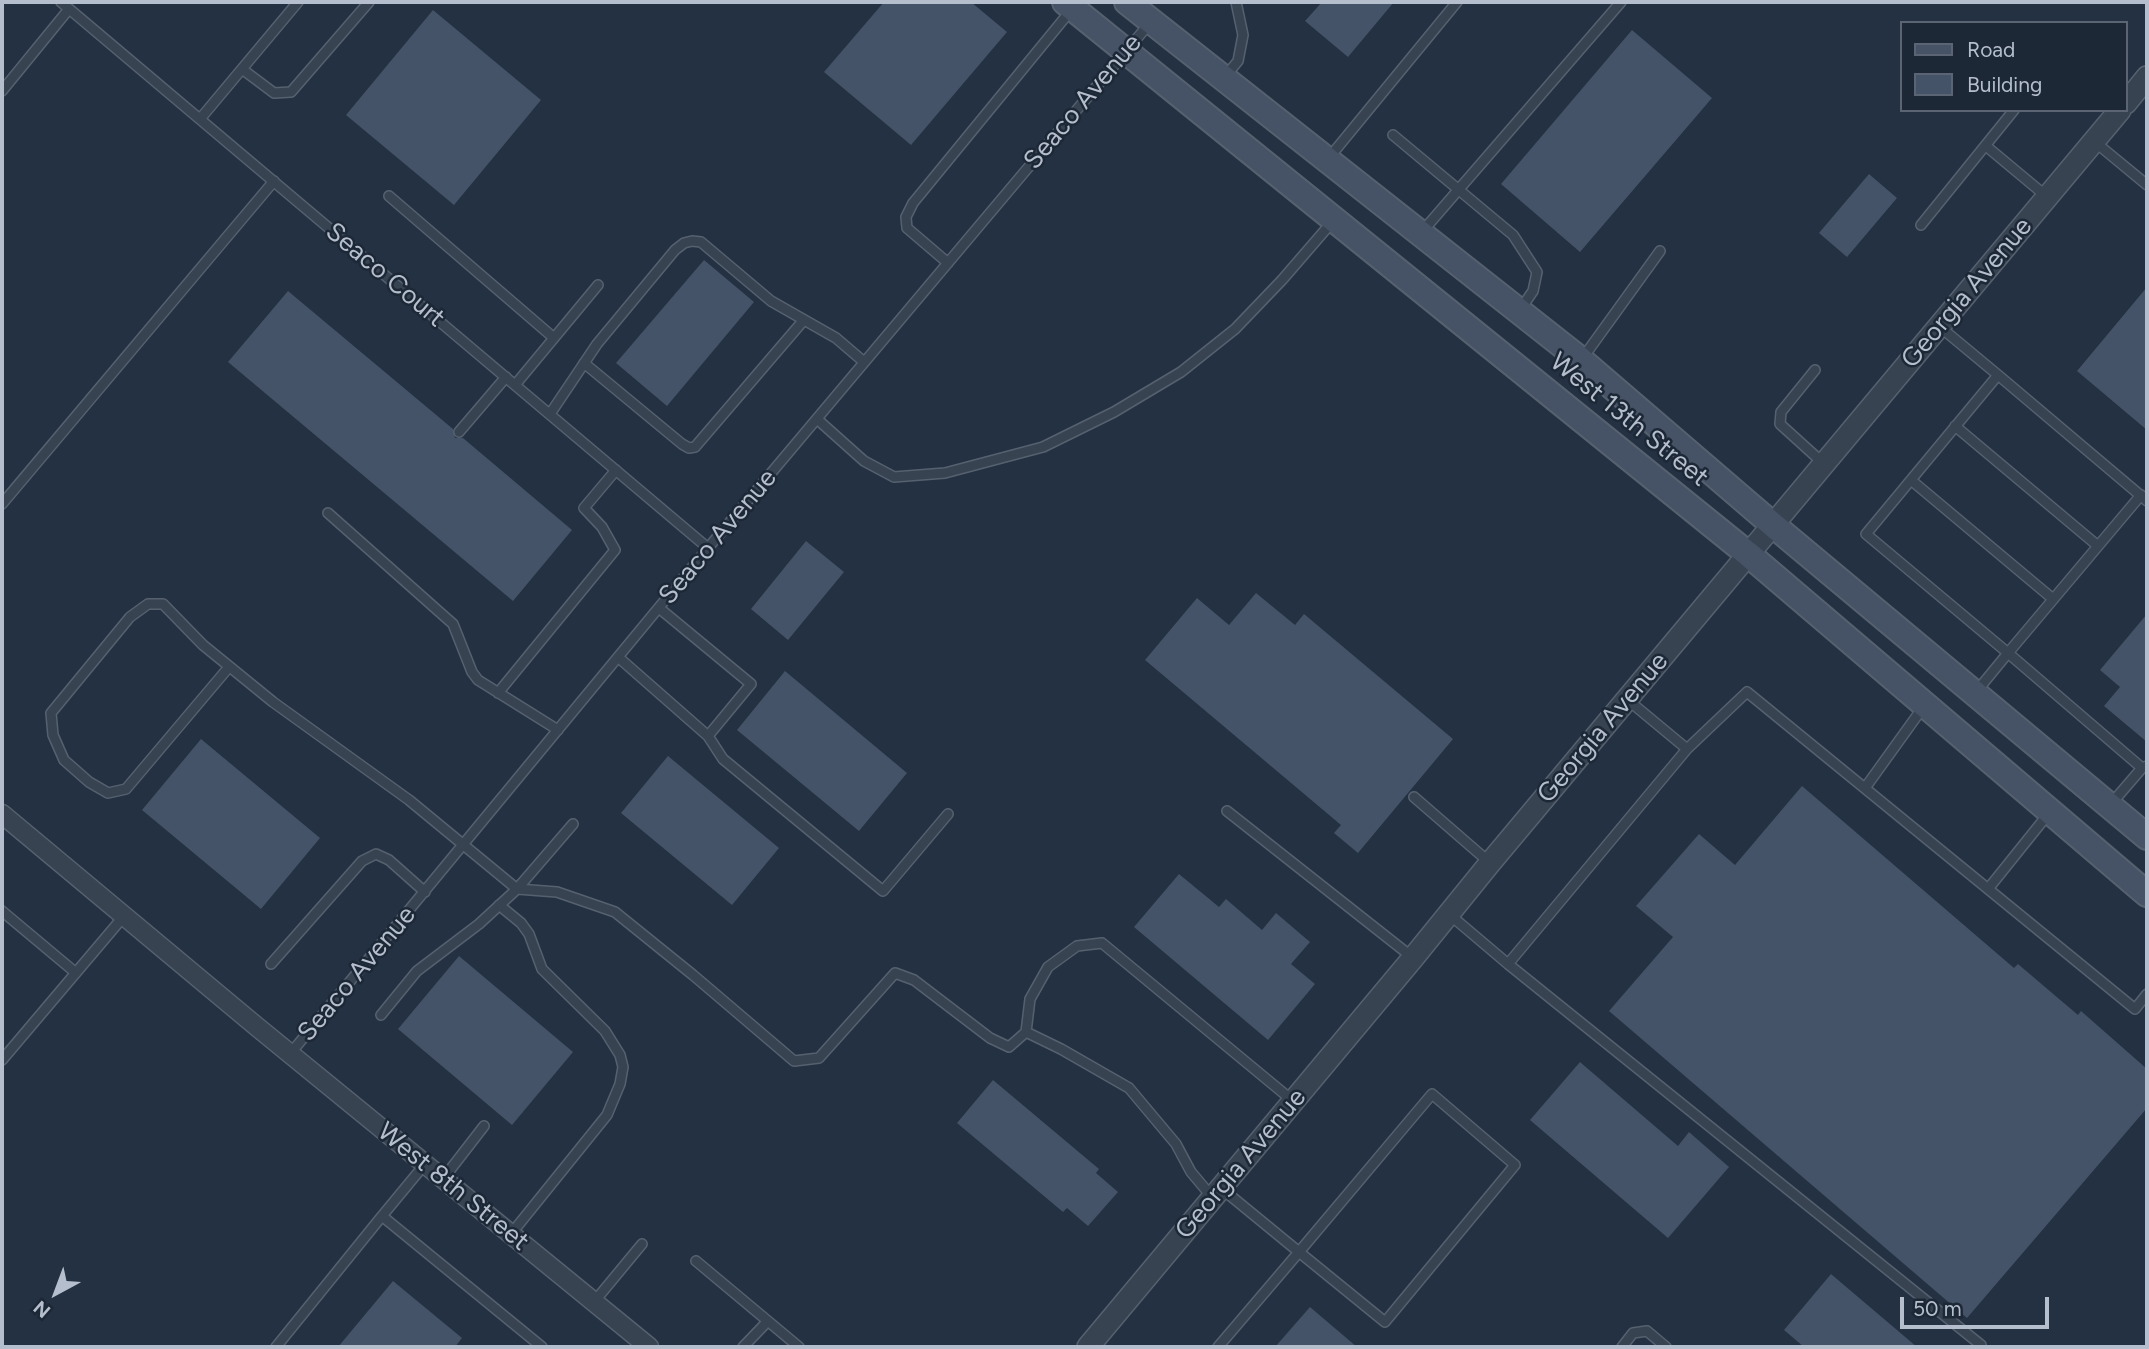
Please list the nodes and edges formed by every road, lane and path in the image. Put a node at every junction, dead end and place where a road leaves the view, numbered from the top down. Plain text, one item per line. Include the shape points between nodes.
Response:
1 (61, 2) edge
2 (298, 2) edge
3 (369, 2) edge
4 (1127, 2) edge
5 (1236, 2) edge
6 (1457, 2) edge
7 (1621, 2) edge
8 (1069, 5) edge
9 (69, 9) junction
10 (1150, 22) junction
11 (1125, 51) junction
12 (242, 69) junction
13 (2147, 78) edge
14 (1223, 79) junction
15 (2, 91) edge
16 (2128, 101) edge
17 (2012, 112) edge
18 (2118, 112) edge
19 (200, 119) junction
20 (1393, 135) dead end
21 (2094, 141) junction
22 (1986, 146) junction
23 (1327, 161) junction
24 (274, 181) junction
25 (2147, 185) edge
26 (1459, 189) junction
27 (388, 196) dead end
28 (2047, 198) junction
29 (1334, 219) junction
30 (1920, 225) dead end
31 (1420, 234) junction
32 (1660, 251) dead end
33 (948, 263) junction
34 (598, 285) dead end
35 (1519, 311) junction
36 (803, 321) junction
37 (1939, 326) junction
38 (554, 338) junction
39 (1581, 360) junction
40 (864, 362) junction
41 (584, 363) junction
42 (1815, 370) dead end
43 (1997, 375) junction
44 (506, 377) junction
45 (515, 385) junction
46 (550, 414) junction
47 (817, 419) junction
48 (1955, 426) junction
49 (459, 432) dead end
50 (1824, 464) junction
51 (617, 470) junction
52 (1911, 480) junction
53 (2144, 498) edge
54 (2, 504) edge
55 (328, 513) dead end
56 (1773, 525) junction
57 (2098, 546) junction
58 (709, 548) junction
59 (1748, 554) junction
60 (2053, 599) junction
61 (659, 608) junction
62 (2008, 653) junction
63 (618, 657) junction
64 (229, 667) junction
65 (498, 693) junction
66 (1975, 693) junction
67 (1628, 699) junction
68 (1925, 704) junction
69 (558, 730) junction
70 (708, 736) junction
71 (1687, 749) junction
72 (2145, 767) edge
73 (1865, 788) junction
74 (1414, 797) dead end
75 (2110, 806) junction
76 (1227, 811) dead end
77 (2050, 811) junction
78 (2, 814) edge
79 (948, 814) dead end
80 (573, 824) dead end
81 (2146, 835) edge
82 (464, 844) junction
83 (1490, 863) junction
84 (517, 889) junction
85 (1988, 890) junction
86 (425, 892) junction
87 (2147, 894) edge
88 (499, 905) junction
89 (2, 911) edge
90 (1449, 914) junction
91 (124, 916) junction
92 (1413, 958) junction
93 (271, 964) dead end
94 (1508, 964) junction
95 (76, 974) junction
96 (2147, 994) edge
97 (381, 1015) dead end
98 (1026, 1032) junction
99 (290, 1054) junction
100 (2, 1060) edge
101 (1293, 1102) junction
102 (484, 1126) dead end
103 (425, 1164) junction
104 (443, 1179) junction
105 (1217, 1193) junction
106 (382, 1216) junction
107 (511, 1234) junction
108 (642, 1244) dead end
109 (1299, 1252) junction
110 (696, 1261) dead end
111 (594, 1302) junction
112 (767, 1322) junction
113 (1981, 1345) dead end
114 (276, 1347) edge
115 (542, 1347) edge
116 (649, 1347) edge
117 (743, 1347) edge
118 (799, 1347) edge
119 (1087, 1347) edge
120 (1218, 1347) edge
121 (1622, 1347) edge
122 (1666, 1347) edge

1 - 9 lane, Seaco Court
2 - 12 lane
3 - 12 lane via 291,92 274,93
4 - 10 main road, West 13th Street
5 - 14 lane via 1243,35 1238,61
6 - 23 lane
7 - 26 lane
8 - 11 main road, West 13th Street
8 - 33 lane via 906,216 907,228
9 - 15 lane
9 - 19 lane, Seaco Court
10 - 11 lane, Seaco Avenue
10 - 14 main road, West 13th Street
11 - 29 main road, West 13th Street
11 - 33 lane, Seaco Avenue
12 - 19 lane
13 - 16 street
14 - 23 main road, West 13th Street
17 - 22 lane
18 - 21 street, Georgia Avenue
19 - 24 lane, Seaco Court
20 - 26 lane
21 - 25 lane
21 - 28 street, Georgia Avenue
22 - 28 lane
22 - 30 lane
23 - 31 main road, West 13th Street
24 - 44 lane, Seaco Court
24 - 54 lane
26 - 31 lane
26 - 35 lane via 1513,235 1536,272 1533,291
27 - 38 lane
28 - 37 street, Georgia Avenue
29 - 47 lane via 1235,329 1181,372 1043,447 945,473 894,477 864,461
29 - 59 main road, West 13th Street
31 - 35 main road, West 13th Street
32 - 39 lane
33 - 40 lane, Seaco Avenue
34 - 38 lane
35 - 39 main road, West 13th Street
36 - 40 lane via 836,338
36 - 41 lane via 771,301 701,242 692,241 675,250
36 - 41 lane via 695,447 682,444
37 - 43 lane
37 - 50 street, Georgia Avenue
38 - 45 lane
39 - 56 main road, West 13th Street
40 - 47 lane, Seaco Avenue
41 - 46 lane
42 - 50 lane via 1781,412 1780,424
43 - 48 lane
43 - 53 lane
44 - 45 lane, Seaco Court
44 - 49 lane
45 - 46 lane, Seaco Court
46 - 51 lane, Seaco Court
47 - 58 lane, Seaco Avenue
48 - 52 lane
48 - 57 lane
50 - 56 street, Georgia Avenue
51 - 58 lane, Seaco Court
51 - 65 lane via 584,508 615,550
52 - 60 lane
52 - 62 lane via 1866,534
53 - 57 lane
55 - 65 lane via 453,624 472,672
56 - 59 street, Georgia Avenue
56 - 66 main road, West 13th Street
57 - 60 lane
58 - 61 lane, Seaco Avenue
59 - 67 street, Georgia Avenue
59 - 68 main road, West 13th Street
60 - 62 lane
61 - 63 lane, Seaco Avenue
61 - 70 lane via 751,684
62 - 66 lane
62 - 72 lane
63 - 69 lane, Seaco Avenue
63 - 70 lane
64 - 64 lane via 163,604 148,604 130,617 51,713 53,735 64,760 108,793 125,789
64 - 82 lane
65 - 69 lane
66 - 75 main road, West 13th Street
67 - 71 lane
67 - 83 street, Georgia Avenue
68 - 73 lane
68 - 77 main road, West 13th Street
69 - 82 lane, Seaco Avenue
70 - 79 lane via 723,760 883,891
71 - 73 lane via 1747,692
71 - 94 lane
72 - 75 lane
73 - 85 lane
74 - 83 lane
75 - 81 main road, West 13th Street
76 - 92 lane
77 - 85 lane
77 - 87 main road, West 13th Street
78 - 91 street, West 8th Street
80 - 84 lane
82 - 84 lane
82 - 86 lane, Seaco Avenue
83 - 90 street, Georgia Avenue
84 - 88 lane
84 - 98 lane via 557,892 615,912 794,1061 819,1058 895,973 914,980 990,1038 1009,1047
85 - 96 lane via 2135,1009
86 - 93 lane via 376,854 362,861
86 - 99 lane, Seaco Avenue
88 - 97 lane via 417,971
88 - 107 lane via 522,923 542,969 605,1031 623,1067 607,1115
89 - 95 lane
90 - 92 street, Georgia Avenue
90 - 94 lane
91 - 95 lane
91 - 99 street, West 8th Street
92 - 101 street, Georgia Avenue
94 - 113 lane
95 - 100 lane
98 - 101 lane via 1030,999 1048,967 1077,946 1102,943
98 - 105 lane via 1129,1088 1176,1144 1191,1172
99 - 103 street, West 8th Street
101 - 105 street, Georgia Avenue
102 - 104 lane
103 - 104 street, West 8th Street
103 - 106 lane
104 - 107 street, West 8th Street
105 - 109 lane
105 - 119 street, Georgia Avenue
106 - 114 lane
106 - 115 lane
107 - 111 street, West 8th Street
108 - 111 lane
109 - 109 lane via 1385,1322 1515,1164 1432,1094
109 - 120 lane
110 - 112 lane
111 - 116 street, West 8th Street
112 - 117 lane
112 - 118 lane
121 - 122 lane via 1633,1333 1647,1331

